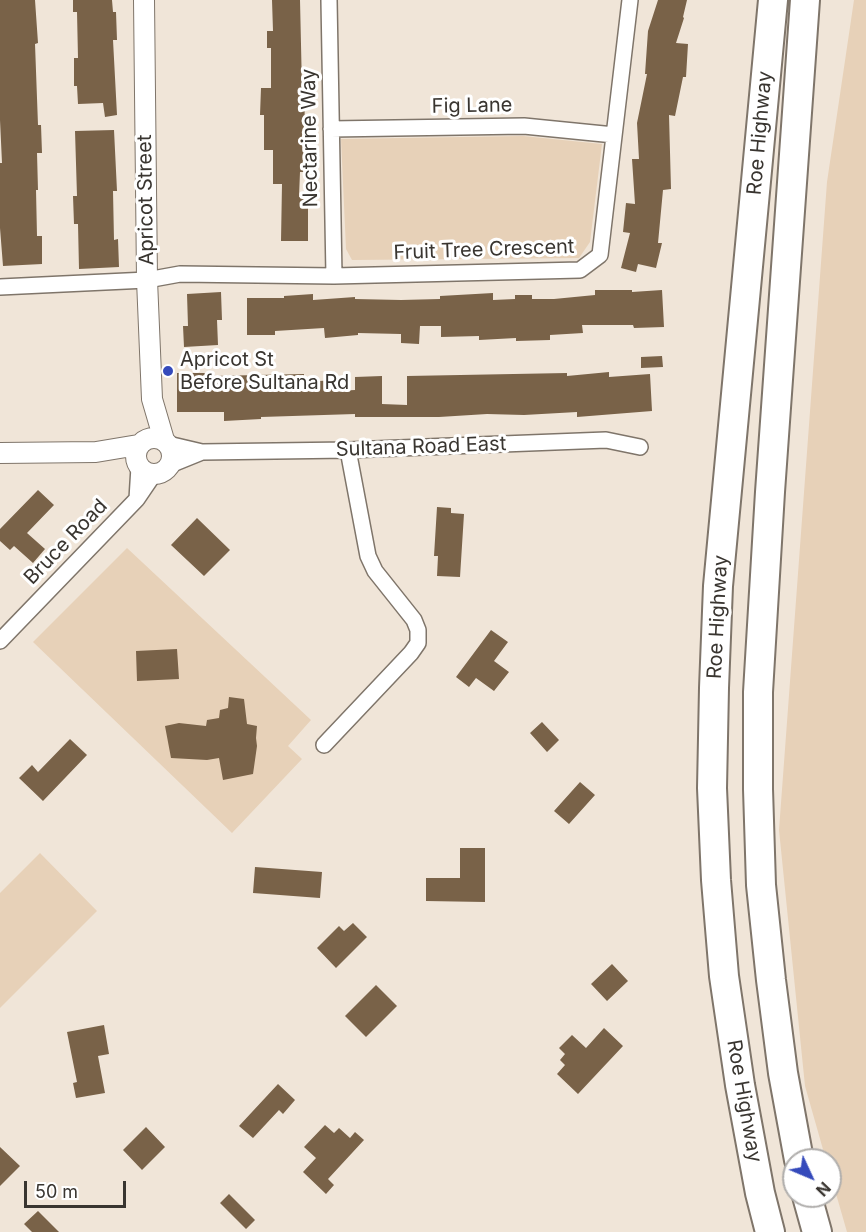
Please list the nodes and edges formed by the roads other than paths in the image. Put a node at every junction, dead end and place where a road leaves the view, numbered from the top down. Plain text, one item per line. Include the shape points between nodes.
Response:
1 (144, 0) edge
2 (329, 0) edge
3 (630, 0) edge
4 (767, 0) edge
5 (773, 0) edge
6 (805, 0) edge
7 (821, 0) edge
8 (766, 68) junction
9 (797, 114) junction
10 (331, 129) junction
11 (614, 135) junction
12 (334, 276) junction
13 (147, 280) junction
14 (0, 287) edge
15 (152, 399) junction
16 (166, 442) junction
17 (640, 447) dead end
18 (348, 450) junction
19 (202, 452) junction
20 (0, 453) edge
21 (147, 459) junction
22 (0, 641) edge
23 (324, 745) dead end
24 (797, 1148) edge
25 (810, 1208) edge
26 (770, 1232) edge
27 (817, 1232) edge

1 - 13 street, Apricot Street
2 - 10 street, Nectarine Way
3 - 11 street, Fruit Tree Crescent
4 - 8 highway
5 - 8 highway, Roe Highway
6 - 9 highway, Roe Highway
7 - 9 highway
8 - 26 highway, Roe Highway via 718,586 712,788 724,976 740,1085
9 - 24 highway, Roe Highway via 758,692 761,885 783,1073
10 - 11 street, Fig Lane via 524,126
10 - 12 street, Nectarine Way
11 - 12 street, Fruit Tree Crescent via 600,255 580,270
12 - 13 street, Fruit Tree Crescent via 180,274
13 - 14 street, Fruit Tree Crescent
13 - 15 street, Apricot Street
15 - 16 street, Apricot Street
15 - 21 street, Apricot Street
16 - 19 street, Sultana Road East
16 - 21 street via 150,438
17 - 18 street, Sultana Road East via 606,440
18 - 19 street, Sultana Road East
18 - 23 street via 368,556 375,572 414,620 418,643
19 - 21 street, Sultana Road East
20 - 21 street via 96,452
21 - 22 street, Bruce Road via 137,499
25 - 27 highway

